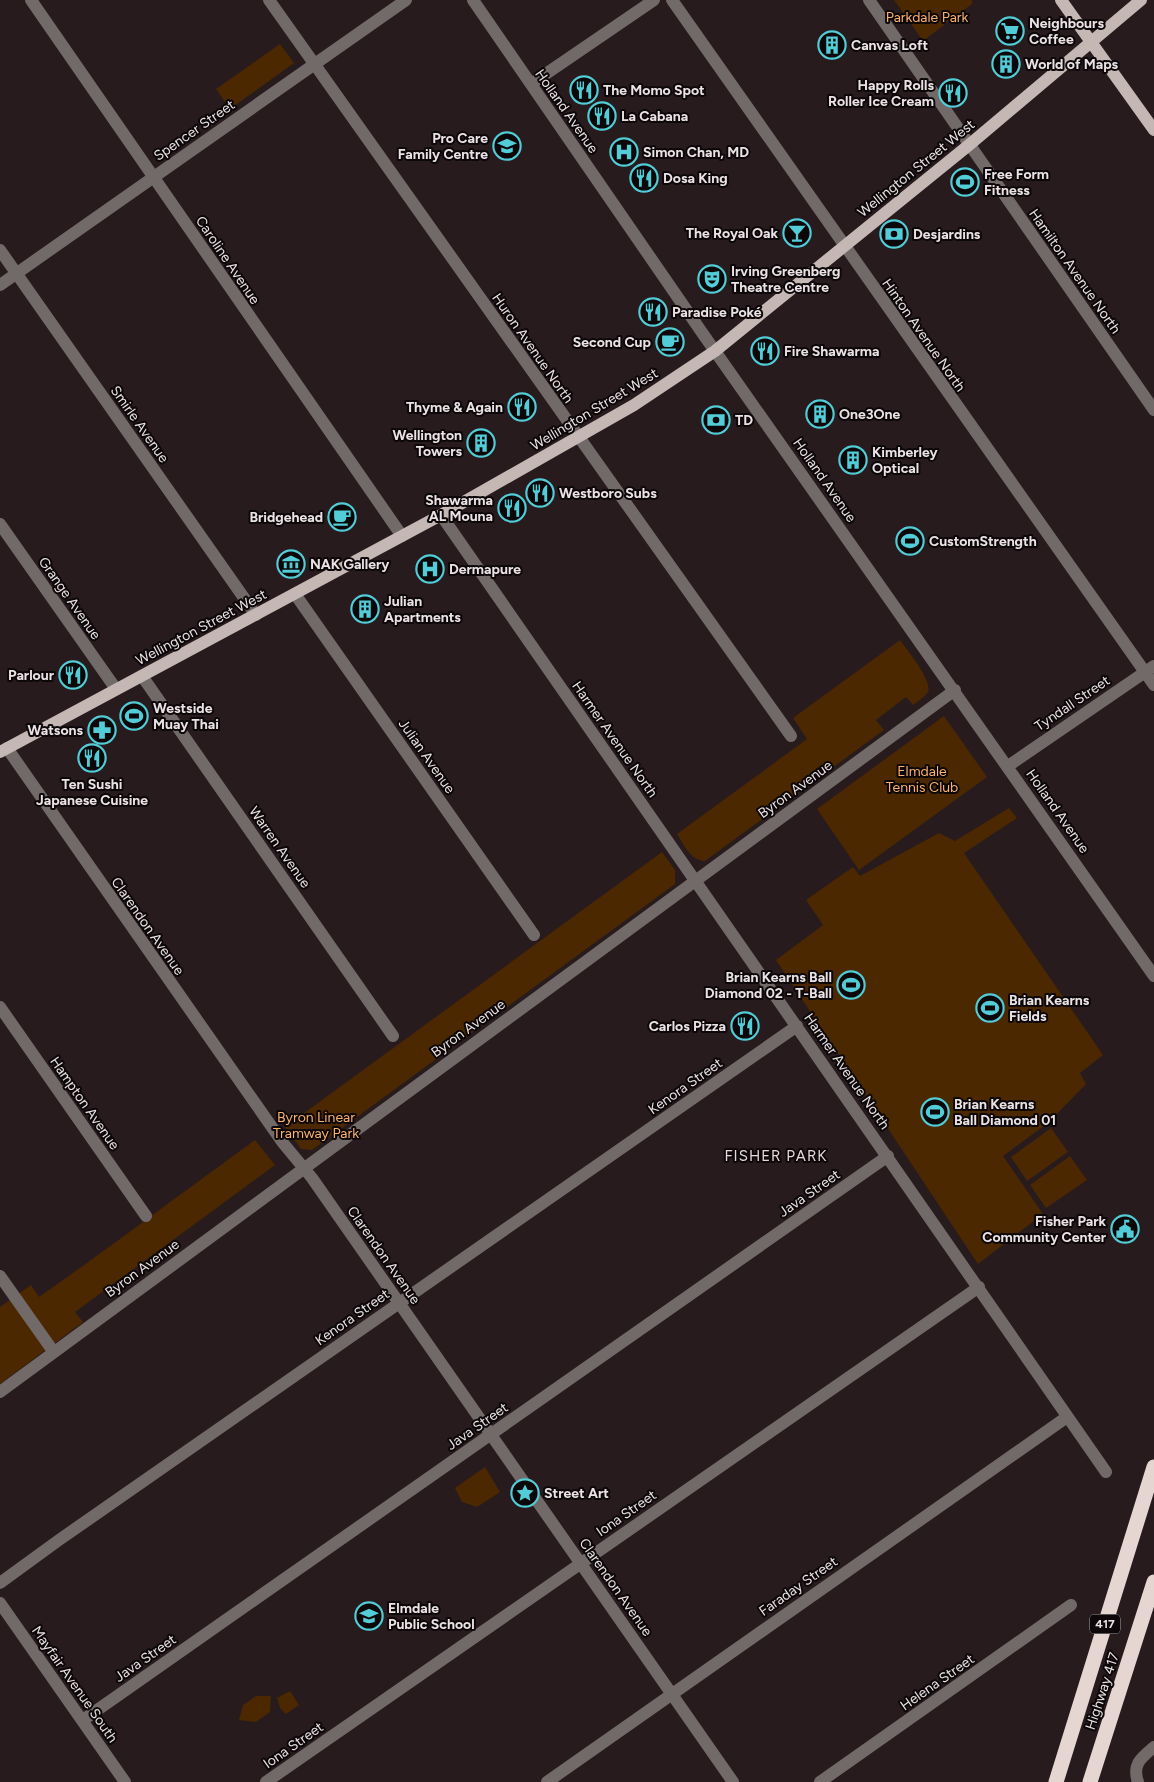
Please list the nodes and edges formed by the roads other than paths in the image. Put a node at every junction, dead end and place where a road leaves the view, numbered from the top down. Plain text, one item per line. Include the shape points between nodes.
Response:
1 (31, 0) edge
2 (269, 0) edge
3 (406, 0) edge
4 (473, 0) edge
5 (654, 0) edge
6 (672, 0) edge
7 (869, 0) edge
8 (1061, 0) edge
9 (1141, 0) edge
10 (1091, 43) junction
11 (314, 65) junction
12 (531, 84) junction
13 (1154, 130) edge
14 (969, 145) junction
15 (153, 177) junction
16 (844, 246) junction
17 (0, 250) edge
18 (16, 273) junction
19 (0, 285) edge
20 (716, 350) junction
21 (1154, 410) edge
22 (578, 439) junction
23 (441, 515) junction
24 (0, 524) edge
25 (402, 536) junction
26 (295, 594) junction
27 (256, 615) junction
28 (1149, 669) edge
29 (142, 676) junction
30 (1154, 685) edge
31 (116, 689) junction
32 (955, 690) junction
33 (791, 736) dead end
34 (3, 750) edge
35 (1008, 766) junction
36 (695, 881) junction
37 (534, 936) dead end
38 (1154, 976) edge
39 (0, 1008) edge
40 (797, 1026) junction
41 (393, 1036) dead end
42 (888, 1156) junction
43 (303, 1168) junction
44 (146, 1216) dead end
45 (0, 1276) edge
46 (979, 1287) junction
47 (398, 1303) junction
48 (53, 1351) junction
49 (0, 1392) edge
50 (1067, 1417) junction
51 (490, 1434) junction
52 (1154, 1467) edge
53 (1106, 1472) dead end
54 (580, 1562) junction
55 (1154, 1582) edge
56 (0, 1584) edge
57 (0, 1603) edge
58 (1071, 1605) dead end
59 (671, 1693) junction
60 (83, 1720) junction
61 (1154, 1747) edge
62 (125, 1782) edge
63 (266, 1782) edge
64 (548, 1782) edge
65 (733, 1782) edge
66 (820, 1782) edge
67 (1056, 1782) edge
68 (1090, 1782) edge
69 (1138, 1782) edge

1 - 15 street, Caroline Avenue
2 - 11 street, Huron Avenue North
3 - 11 street, Spencer Street
4 - 12 street, Holland Avenue
5 - 12 street
6 - 16 street, Hinton Avenue North
7 - 14 street, Hamilton Avenue North
8 - 10 main road
9 - 10 main road, Wellington Street West
10 - 13 main road
10 - 14 main road, Wellington Street West
11 - 15 street, Spencer Street
11 - 22 street, Huron Avenue North
12 - 20 street, Holland Avenue
14 - 16 main road, Wellington Street West
14 - 21 street, Hamilton Avenue North
15 - 18 street, Spencer Street
15 - 25 street, Caroline Avenue
16 - 20 main road, Wellington Street West
16 - 28 street, Hinton Avenue North
17 - 18 street, Smirle Avenue
18 - 19 street, Spencer Street
18 - 27 street, Smirle Avenue
20 - 22 main road, Wellington Street West
20 - 32 street, Holland Avenue
22 - 23 main road, Wellington Street West
22 - 33 street, Huron Avenue North
23 - 25 main road, Wellington Street West
23 - 36 street, Harmer Avenue North
24 - 31 street, Grange Avenue
25 - 26 main road, Wellington Street West
26 - 27 main road, Wellington Street West
26 - 37 street, Julian Avenue
27 - 29 main road, Wellington Street West
28 - 30 street, Hinton Avenue North
28 - 35 street, Tyndall Street
29 - 31 main road, Wellington Street West
29 - 41 street, Warren Avenue
31 - 34 main road, Wellington Street West
32 - 35 street, Holland Avenue
32 - 36 street, Byron Avenue
34 - 43 street, Clarendon Avenue
35 - 38 street, Holland Avenue
36 - 40 street, Harmer Avenue North
36 - 43 street, Byron Avenue
39 - 44 street, Hampton Avenue
40 - 42 street, Harmer Avenue North
40 - 47 street, Kenora Street
42 - 46 street, Harmer Avenue North
42 - 51 street, Java Street
43 - 47 street, Clarendon Avenue
43 - 48 street, Byron Avenue
45 - 48 street
46 - 50 street, Harmer Avenue North
46 - 54 street, Iona Street
47 - 51 street, Clarendon Avenue
47 - 56 street, Kenora Street
48 - 49 street, Byron Avenue
50 - 53 street, Harmer Avenue North
50 - 59 street, Faraday Street
51 - 54 street, Clarendon Avenue
51 - 60 street, Java Street
52 - 67 highway, 417
54 - 59 street, Clarendon Avenue
54 - 63 street, Iona Street
55 - 68 highway, Highway 417 / 417
57 - 60 street, Mayfair Avenue South
58 - 66 street, Helena Street
59 - 64 street, Faraday Street
59 - 65 street, Clarendon Avenue
60 - 62 street, Mayfair Avenue South
61 - 69 street via 1138,1761 1135,1770

